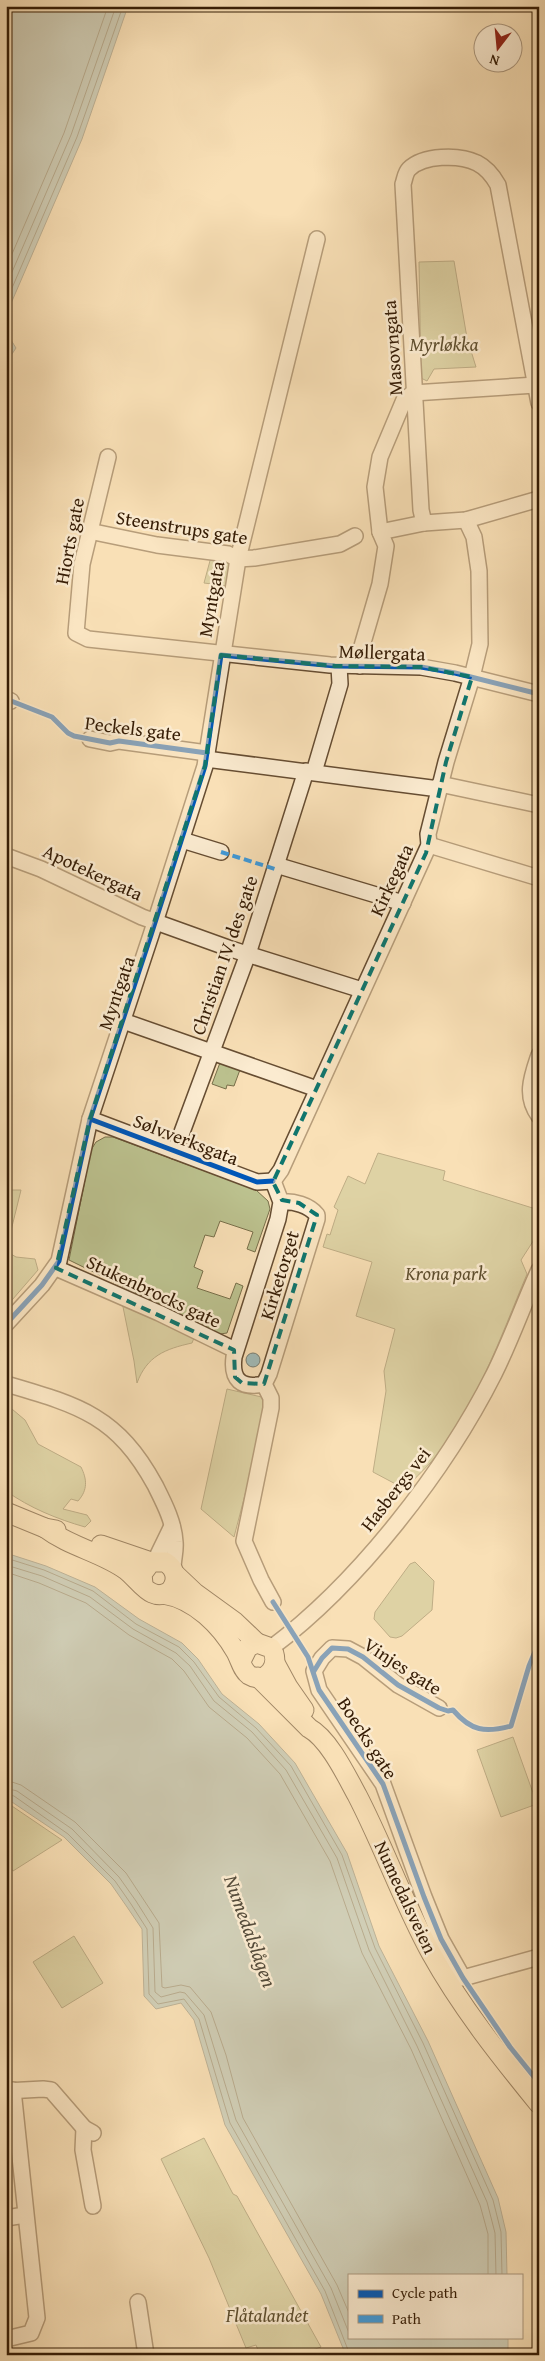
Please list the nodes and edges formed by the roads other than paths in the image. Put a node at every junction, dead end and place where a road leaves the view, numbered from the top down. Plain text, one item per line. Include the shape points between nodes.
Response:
1 (317, 239) dead end
2 (536, 385) junction
3 (413, 393) junction
4 (539, 403) edge
5 (108, 457) dead end
6 (539, 499) edge
7 (466, 520) junction
8 (424, 523) junction
9 (89, 531) junction
10 (380, 532) junction
11 (355, 536) dead end
12 (238, 559) junction
13 (76, 633) joint
14 (221, 655) junction
15 (339, 666) junction
16 (360, 666) junction
17 (472, 677) junction
18 (539, 694) edge
19 (90, 739) dead end
20 (207, 756) junction
21 (310, 771) junction
22 (440, 787) junction
23 (539, 805) edge
24 (182, 840) junction
25 (430, 845) junction
26 (221, 852) dead end
27 (6, 856) edge
28 (276, 865) junction
29 (539, 878) edge
30 (402, 903) junction
31 (156, 922) junction
32 (248, 954) junction
33 (362, 990) junction
34 (123, 1021) junction
35 (213, 1052) junction
36 (539, 1055) edge
37 (317, 1089) junction
38 (539, 1116) edge
39 (90, 1118) junction
40 (175, 1151) junction
41 (273, 1181) junction
42 (281, 1202) junction
43 (56, 1268) junction
44 (539, 1270) edge
45 (539, 1289) edge
46 (6, 1324) edge
47 (516, 1328) junction
48 (235, 1350) junction
49 (6, 1384) edge
50 (264, 1384) junction
51 (6, 1512) edge
52 (172, 1526) junction
53 (45, 1528) junction
54 (153, 1561) junction
55 (174, 1572) junction
56 (143, 1584) junction
57 (163, 1594) junction
58 (273, 1602) dead end
59 (268, 1652) junction
60 (242, 1661) junction
61 (314, 1672) joint
62 (258, 1677) junction
63 (439, 1708) dead end
64 (317, 1732) junction
65 (539, 1957) edge
66 (10, 2091) edge
67 (539, 2104) edge
68 (93, 2206) dead end
69 (25, 2216) junction
70 (6, 2218) edge
71 (138, 2302) dead end
72 (6, 2339) edge
73 (146, 2355) edge

1 - 12 street, Myntgata
2 - 3 street
2 - 3 street, Masovngata via 498,186 491,172 458,158 420,161 407,170 403,184
2 - 4 street
3 - 8 street, Masovngata
3 - 10 street via 404,400 380,457 375,487
5 - 9 street, Hiorts gate
6 - 7 street
7 - 8 street
7 - 17 street, Kirkegata via 474,537 480,580 480,644
8 - 10 street
9 - 12 street, Steenstrups gate via 157,545 228,554
9 - 13 street, Hiorts gate via 82,564
10 - 16 street via 386,546
11 - 12 street, Steenstrups gate via 340,544
12 - 14 street, Myntgata
13 - 14 street, Møllergata via 88,640
14 - 15 street, Møllergata
14 - 20 street, Myntgata
15 - 16 street, Møllergata
15 - 21 street, Christian IV. des gate via 340,684
16 - 17 street, Møllergata via 421,667
17 - 18 street, Møllergata
17 - 22 street, Kirkegata
19 - 20 street, Peckels gate via 110,743 120,740
20 - 21 street, Peckels gate
20 - 24 street, Myntgata
21 - 22 street, Peckels gate
21 - 28 street, Christian IV. des gate
22 - 23 street, Peckels gate
22 - 25 street, Kirkegata via 428,834
24 - 26 street
24 - 31 street, Myntgata
25 - 29 street
25 - 30 street, Kirkegata
27 - 31 street, Apotekergata via 41,868
28 - 30 street
28 - 32 street, Christian IV. des gate
30 - 33 street, Kirkegata
31 - 32 street, Apotekergata
31 - 34 street, Myntgata
32 - 33 street, Apotekergata
32 - 35 street, Christian IV. des gate
33 - 37 street, Kirkegata
34 - 35 street
34 - 39 street, Myntgata
35 - 37 street
35 - 40 street, Christian IV. des gate
36 - 38 street via 530,1091 532,1105
37 - 41 street, Kirkegata
39 - 40 street, Sølvverksgata
39 - 43 street, Myntgata
40 - 41 street, Sølvverksgata via 256,1182
41 - 42 street, Kirketorget
42 - 48 street, Kirketorget
42 - 50 street, Kirketorget via 313,1210 317,1220
43 - 46 street, Myntgata
43 - 48 street, Stukenbrocks gate via 159,1312
44 - 47 street, Hasbergs vei
45 - 47 street, Hasbergs vei
47 - 59 street, Hasbergs vei via 482,1396 432,1476 356,1569
48 - 50 street, Kirketorget via 232,1369 235,1377 242,1383
49 - 52 street via 81,1409 112,1428 136,1453 164,1502
50 - 58 street via 271,1398 271,1408 244,1541
51 - 53 main road
52 - 54 street
52 - 55 street
53 - 54 main road
53 - 56 main road via 56,1537 111,1560
54 - 55 main road via 165,1562
54 - 56 main road via 142,1574
55 - 57 main road via 173,1587
55 - 59 main road, Numedalsveien
56 - 57 main road via 153,1594
57 - 60 main road via 192,1607 215,1623
59 - 60 main road via 244,1651
59 - 62 main road via 269,1674
59 - 64 main road, Numedalsveien via 288,1687 316,1725
60 - 62 main road, Numedalsveien via 246,1672
61 - 63 street, Vinjes gate via 332,1648 348,1649 398,1685
61 - 65 street, Boecks gate via 319,1690 383,1784 424,1897 463,1978
62 - 64 main road, Numedalsveien via 309,1728
64 - 67 main road, Numedalsveien via 363,1807 431,1954 469,2012
66 - 68 street via 51,2090 89,2131 83,2150
66 - 69 street
69 - 70 street
69 - 72 street via 37,2318 31,2334
71 - 73 street

